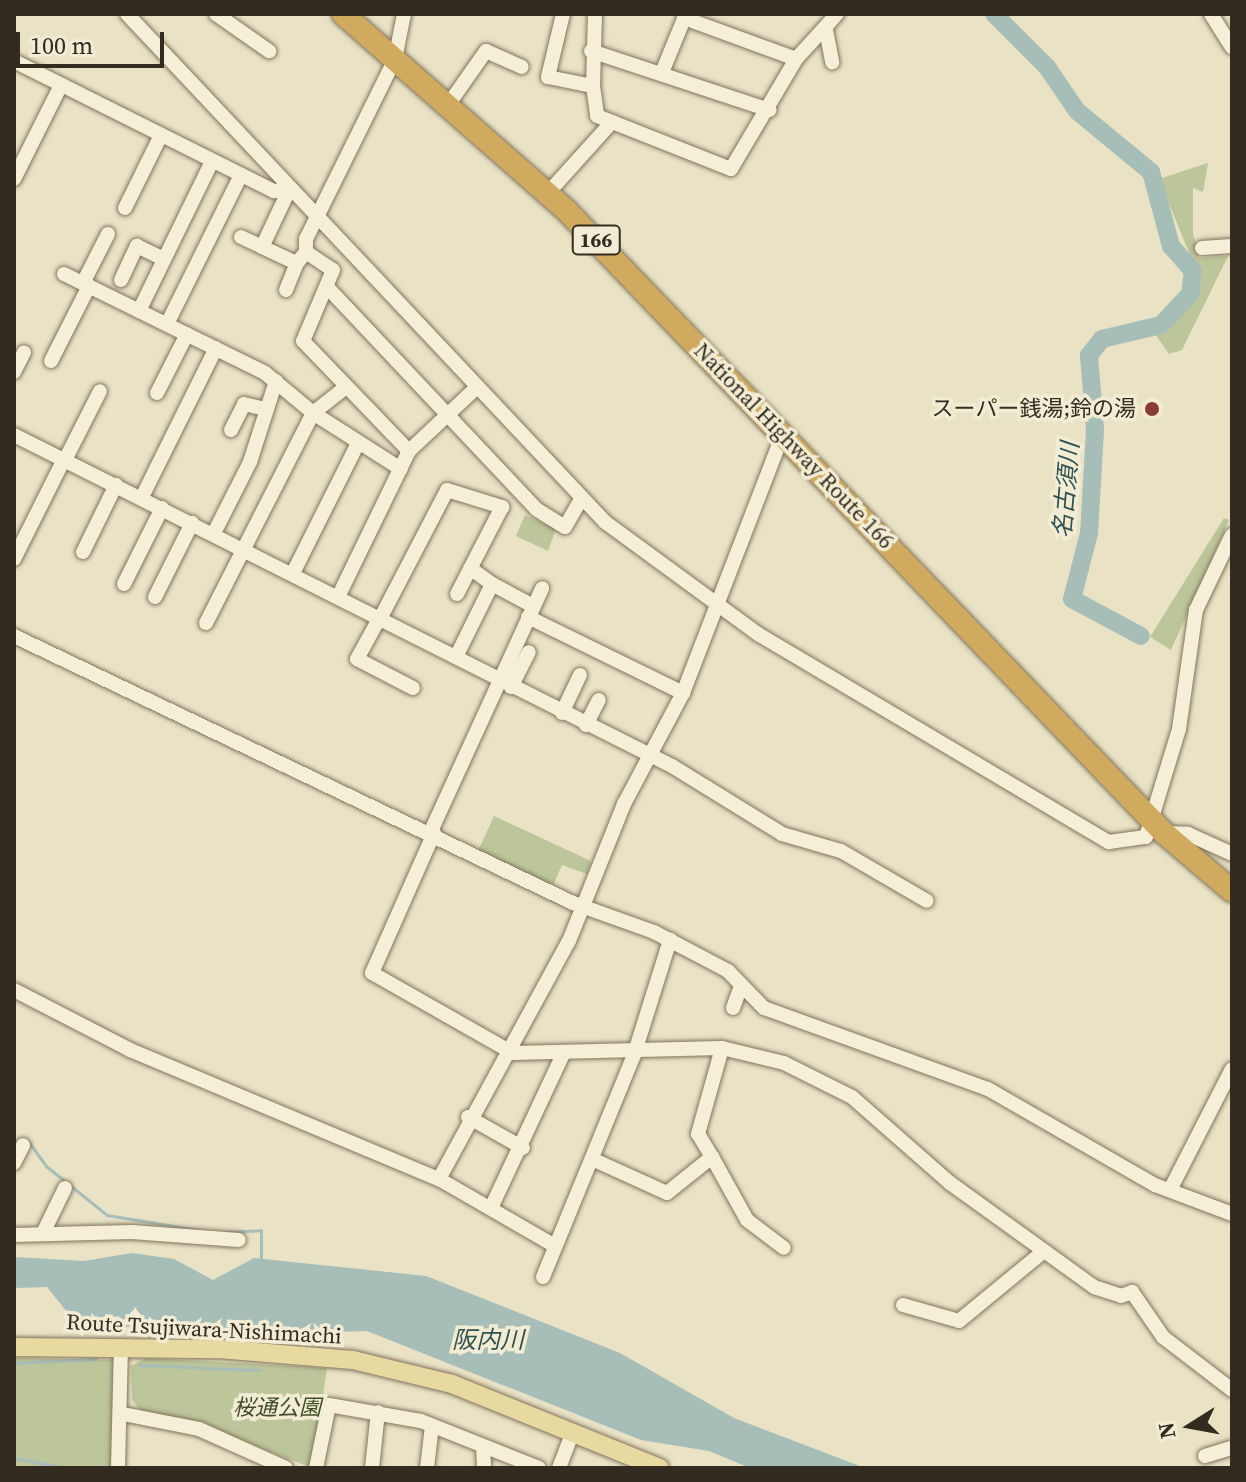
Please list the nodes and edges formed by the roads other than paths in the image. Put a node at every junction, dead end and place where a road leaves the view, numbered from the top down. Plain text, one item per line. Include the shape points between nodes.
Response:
1 (127, 14) edge
2 (216, 14) edge
3 (343, 14) edge
4 (404, 14) edge
5 (563, 14) edge
6 (595, 14) edge
7 (1211, 14) edge
8 (835, 15) edge
9 (685, 16) edge
10 (826, 30) junction
11 (1232, 47) edge
12 (269, 51) dead end
13 (591, 51) junction
14 (395, 59) junction
15 (796, 59) junction
16 (14, 61) edge
17 (832, 62) dead end
18 (522, 67) dead end
19 (663, 70) junction
20 (61, 85) junction
21 (593, 86) junction
22 (448, 105) junction
23 (769, 110) junction
24 (612, 122) junction
25 (161, 135) junction
26 (212, 161) junction
27 (241, 175) junction
28 (14, 179) edge
29 (289, 190) junction
30 (548, 193) junction
31 (125, 208) dead end
32 (316, 219) junction
33 (108, 234) dead end
34 (241, 237) dead end
35 (1232, 246) edge
36 (262, 247) junction
37 (1202, 248) dead end
38 (302, 257) junction
39 (164, 259) junction
40 (64, 274) dead end
41 (121, 280) dead end
42 (86, 284) junction
43 (328, 288) junction
44 (286, 290) dead end
45 (139, 311) junction
46 (167, 324) junction
47 (187, 334) junction
48 (216, 348) junction
49 (24, 352) dead end
50 (51, 361) dead end
51 (14, 372) edge
52 (276, 381) junction
53 (346, 387) junction
54 (475, 389) junction
55 (100, 391) dead end
56 (157, 393) dead end
57 (265, 409) junction
58 (313, 413) junction
59 (447, 414) junction
60 (231, 430) dead end
61 (14, 435) edge
62 (781, 439) junction
63 (358, 443) junction
64 (409, 451) junction
65 (65, 460) junction
66 (401, 469) junction
67 (116, 485) junction
68 (142, 497) junction
69 (581, 499) junction
70 (162, 508) junction
71 (192, 523) junction
72 (214, 533) junction
73 (1232, 535) edge
74 (244, 548) junction
75 (83, 552) dead end
76 (14, 559) edge
77 (470, 568) junction
78 (293, 573) junction
79 (124, 584) dead end
80 (492, 584) junction
81 (542, 588) dead end
82 (457, 594) dead end
83 (339, 595) junction
84 (155, 597) dead end
85 (716, 605) junction
86 (531, 612) junction
87 (381, 617) junction
88 (206, 623) dead end
89 (14, 636) edge
90 (529, 652) dead end
91 (456, 657) junction
92 (580, 675) dead end
93 (504, 684) junction
94 (413, 688) dead end
95 (683, 693) junction
96 (599, 700) dead end
97 (562, 713) junction
98 (586, 725) junction
99 (648, 755) junction
100 (1157, 824) junction
101 (433, 832) junction
102 (1232, 854) edge
103 (1232, 891) edge
104 (927, 901) dead end
105 (584, 905) junction
106 (670, 940) junction
107 (741, 986) junction
108 (14, 990) edge
109 (733, 1008) dead end
110 (509, 1046) junction
111 (722, 1048) junction
112 (564, 1052) junction
113 (634, 1055) junction
114 (1232, 1069) edge
115 (468, 1117) junction
116 (23, 1145) dead end
117 (523, 1148) junction
118 (712, 1157) junction
119 (592, 1159) junction
120 (14, 1163) edge
121 (439, 1179) junction
122 (1172, 1186) junction
123 (65, 1188) dead end
124 (491, 1208) junction
125 (1232, 1214) edge
126 (43, 1233) junction
127 (14, 1235) edge
128 (239, 1240) dead end
129 (555, 1246) junction
130 (784, 1248) dead end
131 (1044, 1251) junction
132 (543, 1277) dead end
133 (903, 1305) dead end
134 (121, 1346) junction
135 (14, 1347) edge
136 (1232, 1390) edge
137 (378, 1412) junction
138 (123, 1414) junction
139 (432, 1426) junction
140 (573, 1432) junction
141 (483, 1446) junction
142 (1232, 1448) edge
143 (1205, 1456) dead end
144 (118, 1468) edge
145 (286, 1468) edge
146 (316, 1468) edge
147 (372, 1468) edge
148 (427, 1468) edge
149 (484, 1468) edge
150 (539, 1468) edge
151 (559, 1468) edge
152 (660, 1468) edge

1 - 29 street
2 - 12 street
3 - 14 highway, National Highway Route 166 / 166
4 - 14 street
5 - 21 street via 548,77
6 - 13 street
7 - 11 street
8 - 10 street
9 - 15 street
9 - 19 street
10 - 15 street
10 - 17 street
13 - 19 street
13 - 21 street
14 - 22 highway, National Highway Route 166 / 166
14 - 32 street
15 - 23 street
16 - 20 street
18 - 22 street via 486,51
19 - 23 street
20 - 25 street
20 - 28 street
21 - 24 street via 597,116
22 - 30 highway, National Highway Route 166 / 166
23 - 24 street via 731,169
24 - 30 street
25 - 26 street
25 - 31 street
26 - 27 street
26 - 39 street
27 - 29 street
27 - 46 street
29 - 32 street
29 - 36 street
30 - 62 highway, National Highway Route 166 / 166
32 - 38 street
32 - 54 street
33 - 42 street
34 - 36 street
35 - 37 street
36 - 38 street
38 - 43 street via 333,270
38 - 44 street
39 - 41 street via 137,246
39 - 45 street
40 - 42 street
42 - 45 street
42 - 50 street
43 - 53 street via 303,341
43 - 59 street
45 - 46 street
46 - 47 street
47 - 48 street
47 - 56 street
48 - 52 street
48 - 68 street
49 - 51 street
52 - 57 street
52 - 58 street
53 - 58 street
53 - 64 street
54 - 59 street
54 - 69 street
55 - 65 street
57 - 60 street via 244,404
57 - 72 street via 250,462
58 - 63 street
58 - 74 street
59 - 64 street
59 - 69 street via 536,509 565,527
61 - 65 street
62 - 85 street
62 - 100 highway, National Highway Route 166 / 166
63 - 66 street
63 - 78 street
64 - 66 street
65 - 67 street
65 - 76 street
66 - 83 street
67 - 68 street
67 - 75 street
68 - 70 street
69 - 85 street
70 - 71 street
70 - 79 street
71 - 72 street
71 - 84 street
72 - 74 street
73 - 100 street via 1196,610 1179,729
74 - 78 street
74 - 88 street
77 - 80 street
77 - 82 street
77 - 87 street via 502,507 447,490
78 - 83 street
80 - 86 street
80 - 91 street
81 - 86 street
83 - 87 street
85 - 95 street
85 - 100 street via 1098,836 1137,842
86 - 93 street
86 - 95 street
87 - 91 street
87 - 94 street via 357,659
89 - 101 street
90 - 93 street
91 - 93 street
92 - 97 street
93 - 97 street
93 - 101 street
95 - 99 street
96 - 98 street
97 - 98 street
98 - 99 street
99 - 104 street via 765,818 782,834 841,851
99 - 105 street
100 - 102 street
100 - 103 highway, National Highway Route 166 / 166
101 - 105 street
101 - 110 street via 372,973
105 - 106 street
105 - 110 street
106 - 107 street via 728,971
106 - 113 street
107 - 109 street
107 - 122 street via 793,1021 988,1089 1155,1185
108 - 121 street via 130,1050
110 - 112 street via 513,1053
110 - 115 street
111 - 113 street
111 - 118 street via 698,1134
111 - 131 street via 784,1063 852,1097 950,1183
112 - 113 street
112 - 117 street
113 - 119 street
114 - 122 street
115 - 117 street
115 - 121 street
116 - 120 street
117 - 124 street
118 - 119 street via 667,1193
118 - 130 street via 747,1220
119 - 129 street
121 - 124 street
122 - 125 street
123 - 126 street
124 - 129 street
126 - 127 street
126 - 128 street
129 - 132 street
131 - 133 street via 959,1321
131 - 136 street via 1094,1287 1121,1296 1132,1292 1163,1337
134 - 135 main road, Route Tsujiwara-Nishimachi
134 - 138 street
134 - 140 main road, Route Tsujiwara-Nishimachi via 353,1360 452,1384
137 - 139 street
137 - 146 street via 329,1405
137 - 147 street
138 - 144 street
138 - 145 street via 199,1429
139 - 141 street
139 - 148 street
140 - 151 street
140 - 152 main road, Route Tsujiwara-Nishimachi
141 - 149 street
141 - 150 street
142 - 143 street

